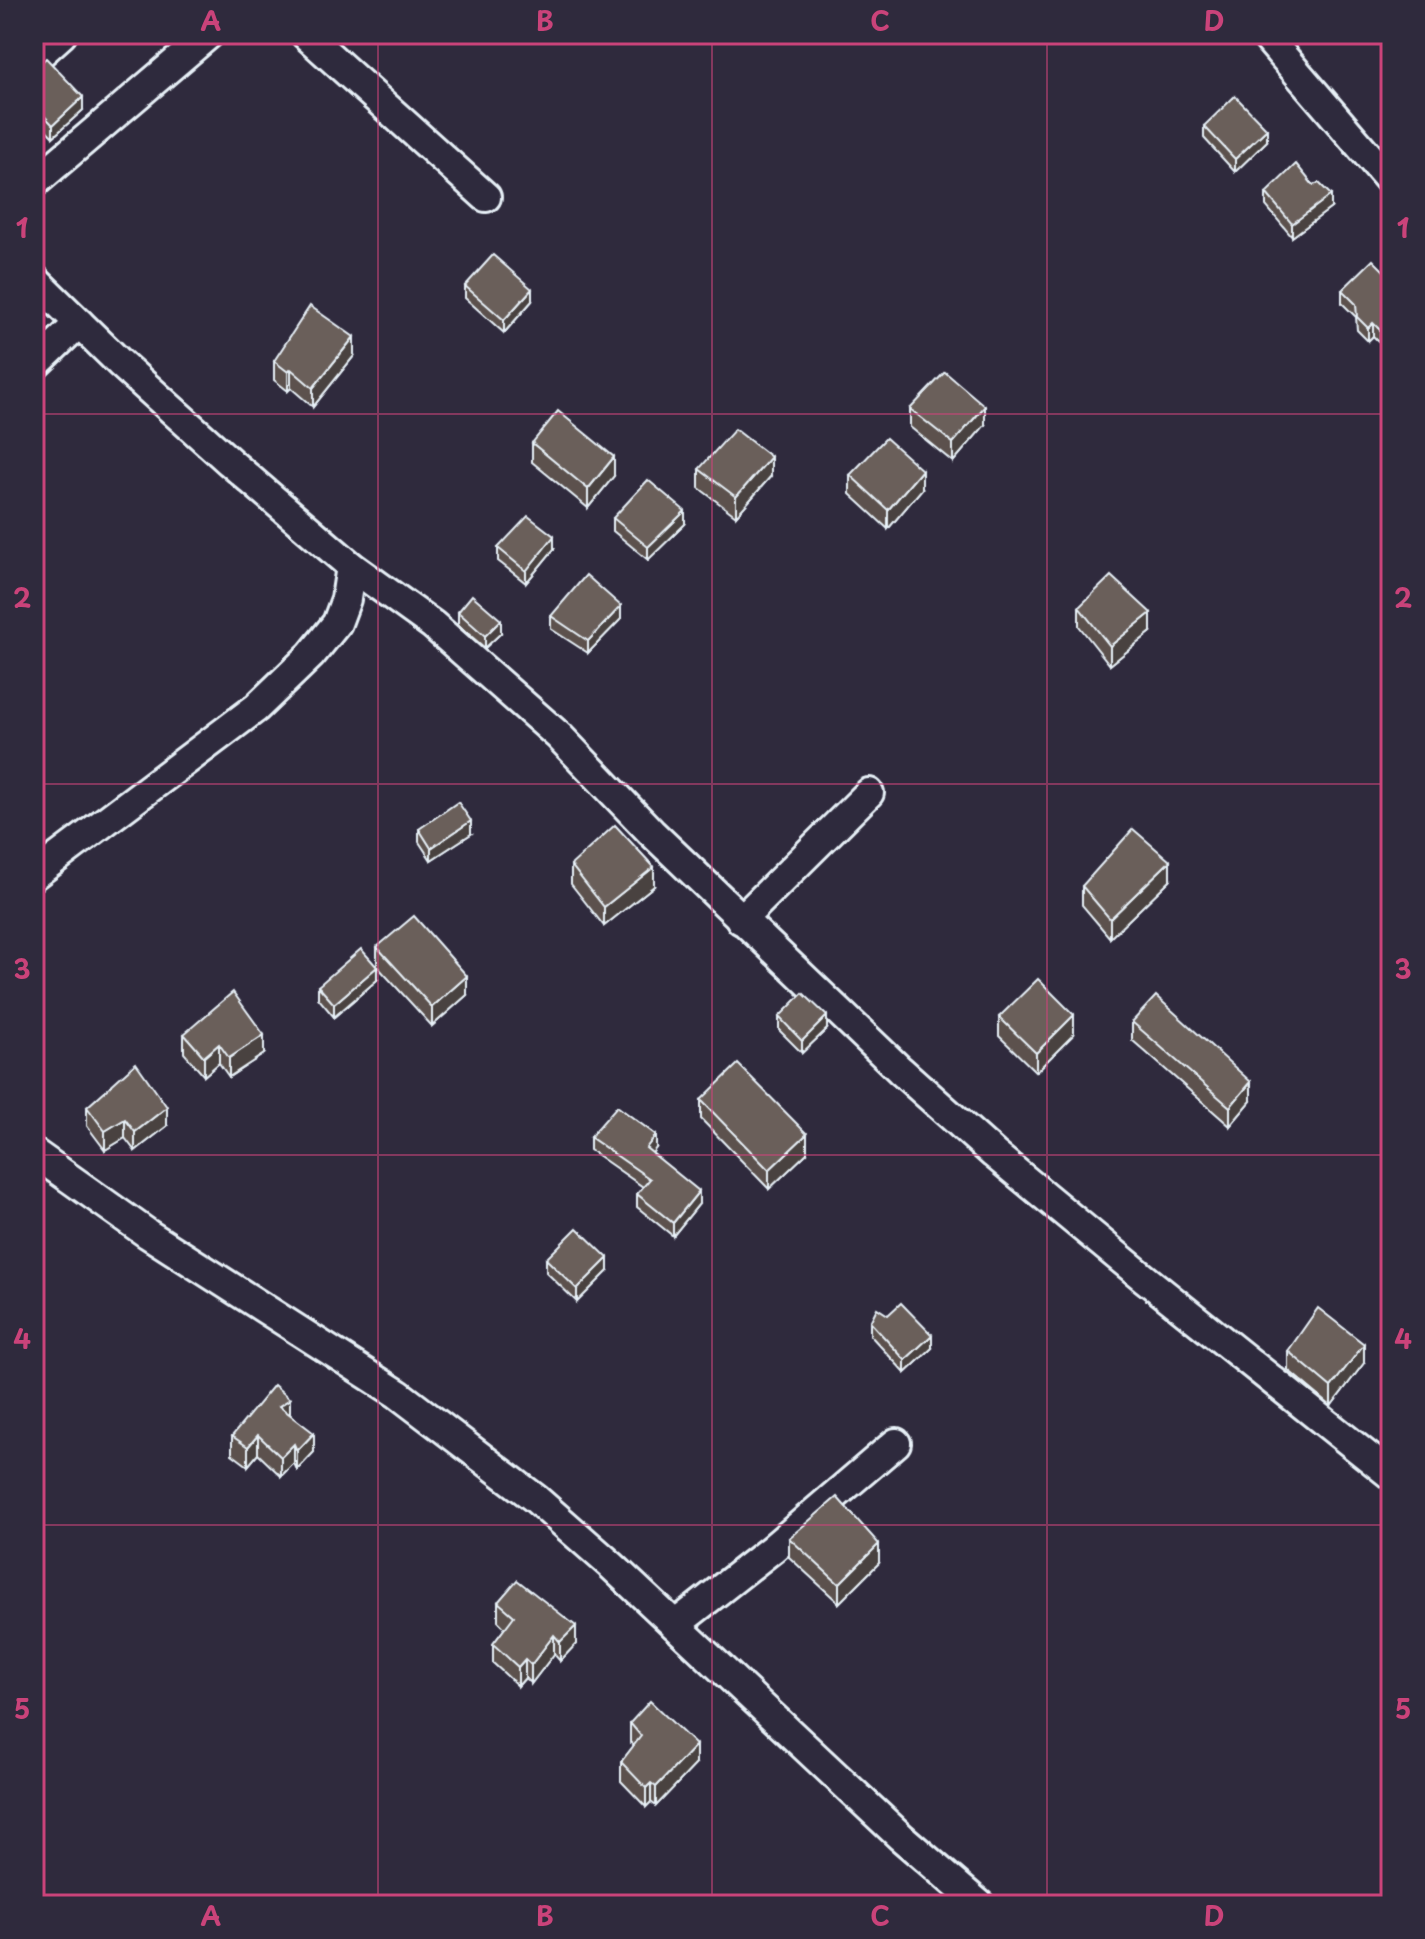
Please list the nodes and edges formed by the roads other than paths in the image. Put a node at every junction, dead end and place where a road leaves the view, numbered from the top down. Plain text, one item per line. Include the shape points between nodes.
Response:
1 (62, 34) edge
2 (209, 34) edge
3 (305, 34) edge
4 (330, 34) edge
5 (1264, 34) edge
6 (34, 59) edge
7 (385, 84) dead end
8 (1391, 182) edge
9 (34, 183) edge
10 (486, 197) dead end
11 (34, 279) edge
12 (79, 323) junction
13 (34, 366) edge
14 (351, 566) junction
15 (869, 793) dead end
16 (34, 875) edge
17 (741, 920) junction
18 (34, 1153) edge
19 (896, 1443) dead end
20 (1391, 1475) edge
21 (675, 1625) junction
22 (980, 1905) edge

1 - 6 street
2 - 9 street
3 - 10 street
4 - 7 street
5 - 8 street
11 - 12 street
12 - 13 street
12 - 14 street
14 - 16 street via 337,623 302,664 256,708
14 - 17 street via 433,625 549,727
15 - 17 street
17 - 20 street via 994,1154
18 - 21 street via 148,1234 398,1394 536,1499
19 - 21 street
21 - 22 street

